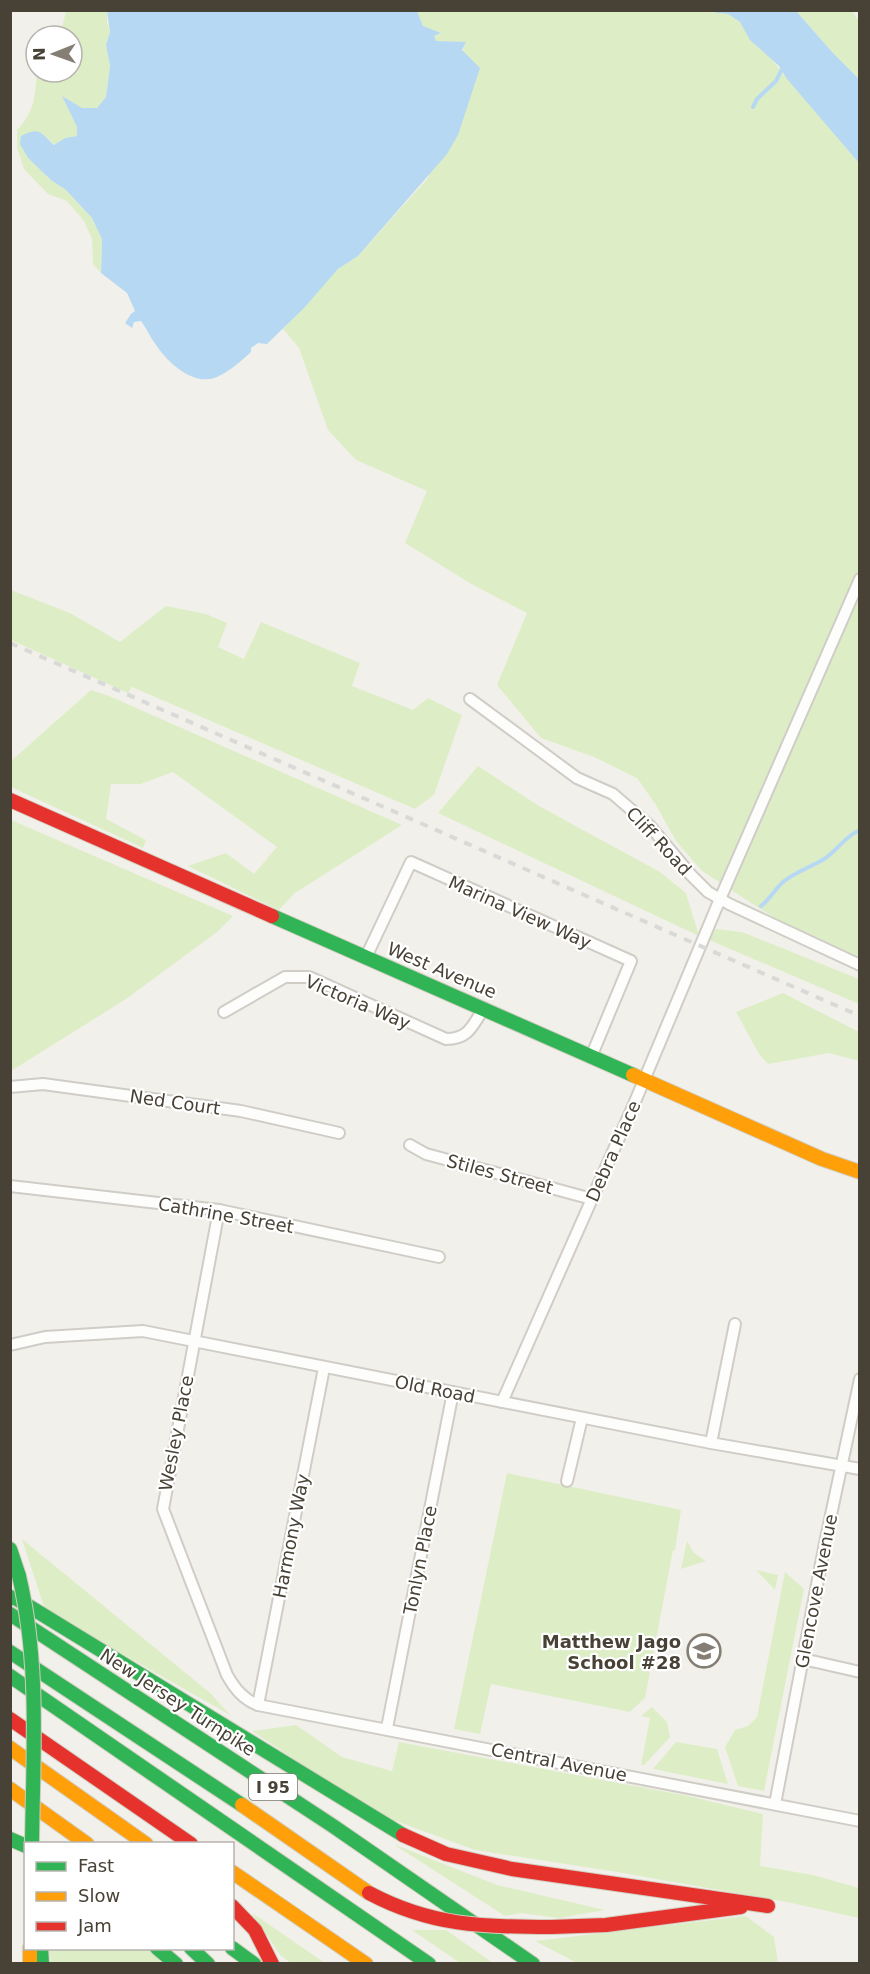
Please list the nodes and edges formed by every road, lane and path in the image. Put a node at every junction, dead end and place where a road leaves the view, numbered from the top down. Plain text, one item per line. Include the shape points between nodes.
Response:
1 (860, 579) edge
2 (470, 699) dead end
3 (10, 800) edge
4 (720, 899) junction
5 (366, 957) junction
6 (860, 965) edge
7 (484, 1008) junction
8 (224, 1012) dead end
9 (591, 1057) junction
10 (644, 1080) junction
11 (10, 1087) edge
12 (339, 1133) dead end
13 (410, 1145) dead end
14 (860, 1172) edge
15 (10, 1186) edge
16 (592, 1199) junction
17 (219, 1210) junction
18 (439, 1257) dead end
19 (735, 1324) dead end
20 (194, 1342) junction
21 (10, 1345) edge
22 (324, 1368) junction
23 (860, 1379) edge
24 (453, 1392) junction
25 (502, 1402) junction
26 (582, 1418) junction
27 (711, 1443) junction
28 (842, 1466) junction
29 (860, 1469) edge
30 (567, 1480) dead end
31 (10, 1549) edge
32 (10, 1597) edge
33 (10, 1614) edge
34 (10, 1652) edge
35 (803, 1659) junction
36 (860, 1672) edge
37 (10, 1676) edge
38 (258, 1705) junction
39 (10, 1719) edge
40 (387, 1728) junction
41 (10, 1748) edge
42 (10, 1789) edge
43 (10, 1795) edge
44 (775, 1804) junction
45 (860, 1821) edge
46 (10, 1839) edge
47 (32, 1842) edge
48 (66, 1842) edge
49 (84, 1842) edge
50 (143, 1842) edge
51 (188, 1842) edge
52 (24, 1845) edge
53 (234, 1873) edge
54 (234, 1908) edge
55 (234, 1949) edge
56 (158, 1950) edge
57 (193, 1950) edge
58 (176, 1964) edge
59 (208, 1964) edge
60 (255, 1964) edge
61 (272, 1964) edge
62 (366, 1964) edge
63 (429, 1964) edge
64 (533, 1964) edge

1 - 4 street, Debra Place
2 - 4 street, Cliff Road via 577,778 613,794 650,826 708,892
3 - 5 main road, West Avenue
4 - 6 street, Cliff Road
4 - 10 street, Debra Place
5 - 7 main road, West Avenue
5 - 9 street, Marina View Way via 411,862 631,961
7 - 8 street, Victoria Way via 467,1034 446,1039 309,977 294,976 285,977
7 - 9 main road, West Avenue
9 - 10 main road, West Avenue
10 - 14 main road, West Avenue
10 - 16 street, Debra Place
11 - 12 street, Ned Court via 43,1084 241,1111
13 - 16 street, Stiles Street via 426,1154
15 - 17 street, Cathrine Street
16 - 25 street, Debra Place
17 - 18 street, Cathrine Street
17 - 20 street, Wesley Place
19 - 27 street
20 - 21 street, Old Road via 128,1330 45,1337
20 - 22 street, Old Road
20 - 38 street, Wesley Place via 163,1509 227,1675 240,1695
22 - 24 street, Old Road
22 - 38 street, Harmony Way
23 - 28 street, Glencove Avenue
24 - 25 street, Old Road
24 - 40 street, Tonlyn Place
25 - 26 street, Old Road
26 - 27 street, Old Road
26 - 30 street
27 - 28 street, Old Road
28 - 29 street, Old Road
28 - 35 street, Glencove Avenue
31 - 47 main road, bridge via 28,1614 34,1681
32 - 34 main road, bridge via 354,1807 446,1854 512,1869 768,1906 606,1925 551,1927 459,1924 409,1914 369,1893 195,1772
33 - 64 main road, New Jersey Turnpike / I 95
35 - 36 street
35 - 44 street, Glencove Avenue
37 - 63 main road
38 - 40 street, Central Avenue
39 - 51 main road
40 - 44 street, Central Avenue
41 - 50 main road
42 - 49 main road
43 - 48 main road
44 - 45 street, Central Avenue
46 - 52 main road
53 - 62 main road
54 - 61 main road via 255,1930
55 - 60 main road
56 - 58 main road
57 - 59 main road

